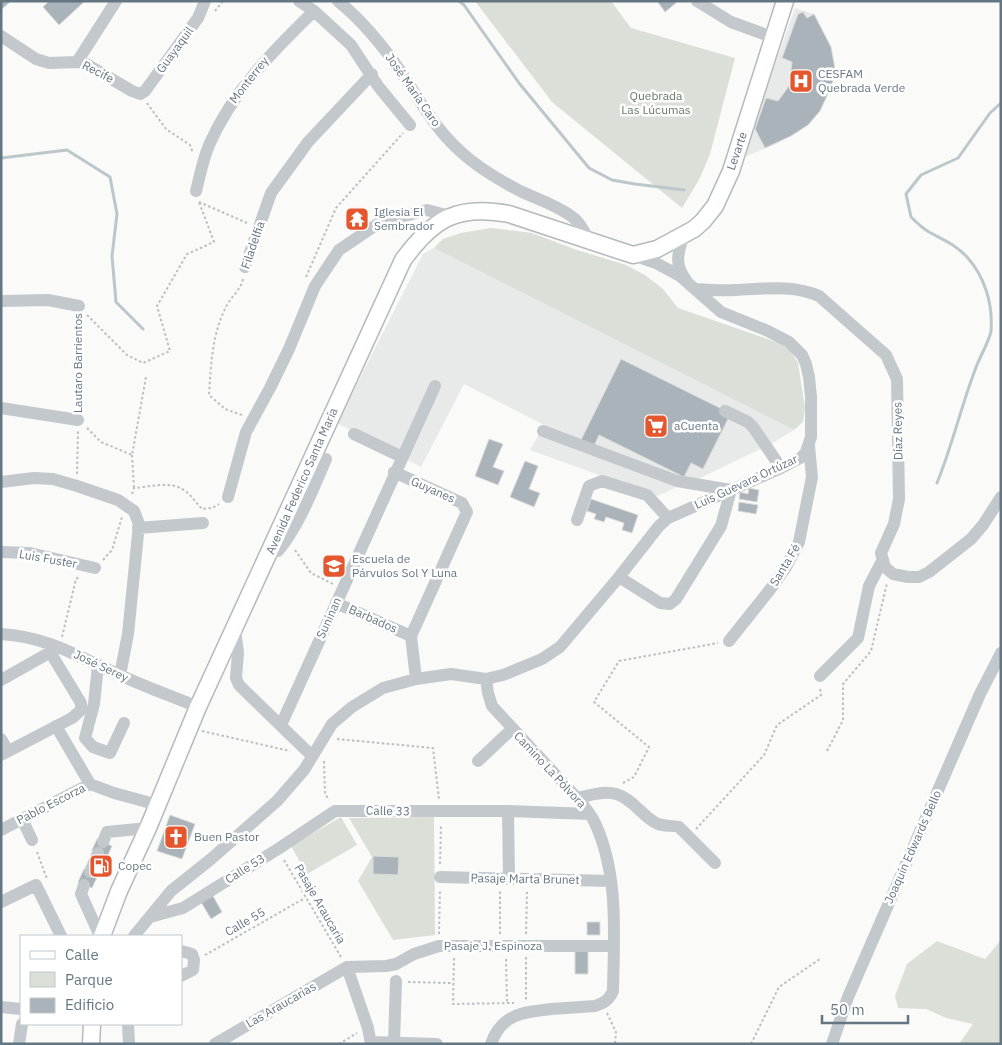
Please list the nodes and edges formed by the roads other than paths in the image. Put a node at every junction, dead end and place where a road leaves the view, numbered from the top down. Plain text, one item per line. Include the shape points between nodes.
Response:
1 (116, 1) edge
2 (205, 1) edge
3 (299, 1) edge
4 (338, 1) edge
5 (697, 1) edge
6 (785, 1) edge
7 (314, 11) junction
8 (1, 36) edge
9 (775, 38) junction
10 (77, 62) junction
11 (372, 74) junction
12 (140, 94) joint
13 (410, 125) road end
14 (197, 196) road end
15 (450, 216) junction
16 (683, 236) junction
17 (589, 240) junction
18 (633, 255) junction
19 (245, 267) road end
20 (692, 286) junction
21 (1, 301) edge
22 (79, 306) road end
23 (435, 386) dead end
24 (1, 408) edge
25 (725, 411) dead end
26 (78, 420) road end
27 (544, 431) dead end
28 (354, 434) dead end
29 (809, 446) junction
30 (402, 457) junction
31 (326, 459) dead end
32 (781, 468) junction
33 (394, 472) junction
34 (1, 482) edge
35 (731, 490) junction
36 (1001, 497) edge
37 (228, 498) road end
38 (668, 518) junction
39 (577, 520) dead end
40 (203, 523) dead end
41 (138, 528) junction
42 (270, 550) junction
43 (1, 552) edge
44 (886, 566) junction
45 (95, 568) dead end
46 (619, 577) junction
47 (336, 603) junction
48 (235, 629) junction
49 (1, 634) edge
50 (411, 636) junction
51 (729, 640) road end
52 (55, 649) junction
53 (1001, 653) edge
54 (98, 665) junction
55 (120, 675) junction
56 (820, 676) road end
57 (416, 679) junction
58 (486, 679) junction
59 (1, 680) edge
60 (198, 707) junction
61 (124, 723) dead end
62 (281, 725) junction
63 (56, 726) junction
64 (512, 729) junction
65 (1, 739) edge
66 (4, 753) edge
67 (312, 756) junction
68 (478, 761) dead end
69 (90, 784) junction
70 (577, 798) junction
71 (158, 806) junction
72 (508, 810) junction
73 (335, 811) joint
74 (590, 814) junction
75 (22, 819) junction
76 (148, 828) junction
77 (1, 830) edge
78 (32, 840) road end
79 (715, 864) dead end
80 (90, 872) dead end
81 (440, 877) dead end
82 (505, 879) junction
83 (611, 881) junction
84 (84, 885) dead end
85 (1, 902) edge
86 (150, 917) junction
87 (61, 935) edge
88 (100, 935) edge
89 (101, 935) edge
90 (135, 935) edge
91 (614, 946) junction
92 (182, 951) edge
93 (346, 967) junction
94 (182, 976) edge
95 (396, 981) road end
96 (1, 1007) edge
97 (20, 1008) edge
98 (22, 1025) edge
99 (92, 1025) edge
100 (128, 1025) edge
101 (371, 1043) edge
102 (394, 1043) edge
103 (19, 1044) edge
104 (91, 1044) edge
105 (129, 1044) edge
106 (215, 1044) edge
107 (436, 1044) edge
108 (491, 1044) edge
109 (832, 1044) edge

1 - 10 street
2 - 12 street, Guayaquil via 198,18
3 - 7 street, José María Caro
4 - 17 street, José María Caro via 378,40 430,116 460,151 489,173 572,216
5 - 9 street via 731,22
6 - 9 main road, Levarte
7 - 11 street, José María Caro via 351,45
7 - 14 street, Monterrey via 270,54 232,101 209,144
8 - 10 street, Recife via 36,59 49,63
9 - 16 main road, Levarte via 731,171 716,206
10 - 12 street, Recife via 99,70
11 - 13 street, José María Caro
11 - 19 street, Filadelfia via 308,142 271,193
15 - 17 main road, Avenida Federico Santa María via 493,211
15 - 37 street via 428,210 379,223 339,250 315,286 289,349 246,432
15 - 42 main road, Avenida Federico Santa María via 431,228 403,260
16 - 18 main road, Levarte via 656,249
16 - 20 street via 678,252 679,271
17 - 18 main road, Avenida Federico Santa María
18 - 20 street, Luis Guevara Ortúzar via 656,263
20 - 29 street, Luis Guevara Ortúzar via 721,312 779,337 802,355 811,397
20 - 44 street, Díaz Reyes via 720,291 806,290 819,296 886,355 897,380 899,499 894,524 881,553
21 - 22 street via 48,300
23 - 30 street, Suninan
24 - 26 street
25 - 32 street via 753,427
27 - 35 street via 677,481
28 - 30 street
29 - 32 street, Luis Guevara Ortúzar via 802,457
29 - 51 street, Santa Fé via 812,477 799,542 772,587
30 - 33 street, Suninan
31 - 42 street via 288,540 278,552
32 - 35 street, Luis Guevara Ortúzar
33 - 47 street, Suninan
33 - 50 street, Guyanes via 462,503 467,512
34 - 41 street via 34,478 77,486 127,506 137,516
35 - 38 street, Luis Guevara Ortúzar
35 - 46 street via 721,526 670,604 660,604
36 - 44 street via 971,539 929,572 908,578
38 - 39 street via 647,495 602,481 589,486
38 - 46 street, Luis Guevara Ortúzar
40 - 41 street
41 - 55 street via 128,634
42 - 48 main road, Avenida Federico Santa María
43 - 45 street, Luis Fuster via 30,553
44 - 56 street, Díaz Reyes via 869,586 858,638
46 - 58 street, Luis Guevara Ortúzar via 560,647 524,668
47 - 50 street, Barbados
47 - 62 street, Suninan
48 - 60 main road, Avenida Federico Santa María
48 - 62 street via 239,685
49 - 52 street, José Serey via 27,636
50 - 57 street
52 - 54 street, José Serey
52 - 59 street
52 - 63 street via 81,702 81,710 77,714
53 - 109 street, Joaquín Edwards Bello via 980,694 852,988
54 - 55 street, José Serey
54 - 61 street via 94,704 85,738 93,747 110,754
55 - 60 street, José Serey
57 - 58 street via 451,674
57 - 67 street via 383,688 352,707 332,724
58 - 64 street, Camino La Pólvora via 492,706
60 - 71 main road, Avenida Federico Santa María
62 - 67 street
63 - 66 street
63 - 69 street
64 - 68 street
64 - 70 street, Camino La Pólvora
65 - 66 street
67 - 86 street via 276,801 171,891
69 - 71 street, Pablo Escorza
69 - 75 street, Pablo Escorza
70 - 74 street, Camino La Pólvora
70 - 79 street via 606,792 623,796 655,823 679,827
71 - 76 main road, Avenida Federico Santa María
72 - 73 street, Calle 33
72 - 74 street, Calle 33
72 - 82 street
73 - 86 street, Calle 53 via 183,908
74 - 83 street, Camino La Pólvora
75 - 77 street, Pablo Escorza
75 - 78 street
76 - 80 street via 107,832
76 - 89 main road, Avenida Federico Santa María
81 - 82 street, Pasaje Marta Brunet
82 - 83 street, Pasaje Marta Brunet
83 - 91 street, Camino La Pólvora
84 - 88 street via 80,894
85 - 87 street via 36,885
86 - 90 street
91 - 93 street, Pasaje J. Espinoza via 439,946 396,964
91 - 108 street, Camino La Pólvora via 610,998 595,1006 524,1012 507,1020
92 - 94 street via 192,954 194,960 193,970
93 - 101 street
93 - 106 street, Las Araucarias
95 - 102 street
96 - 97 street
98 - 103 street
99 - 104 main road
100 - 105 street
101 - 102 street
102 - 107 street

